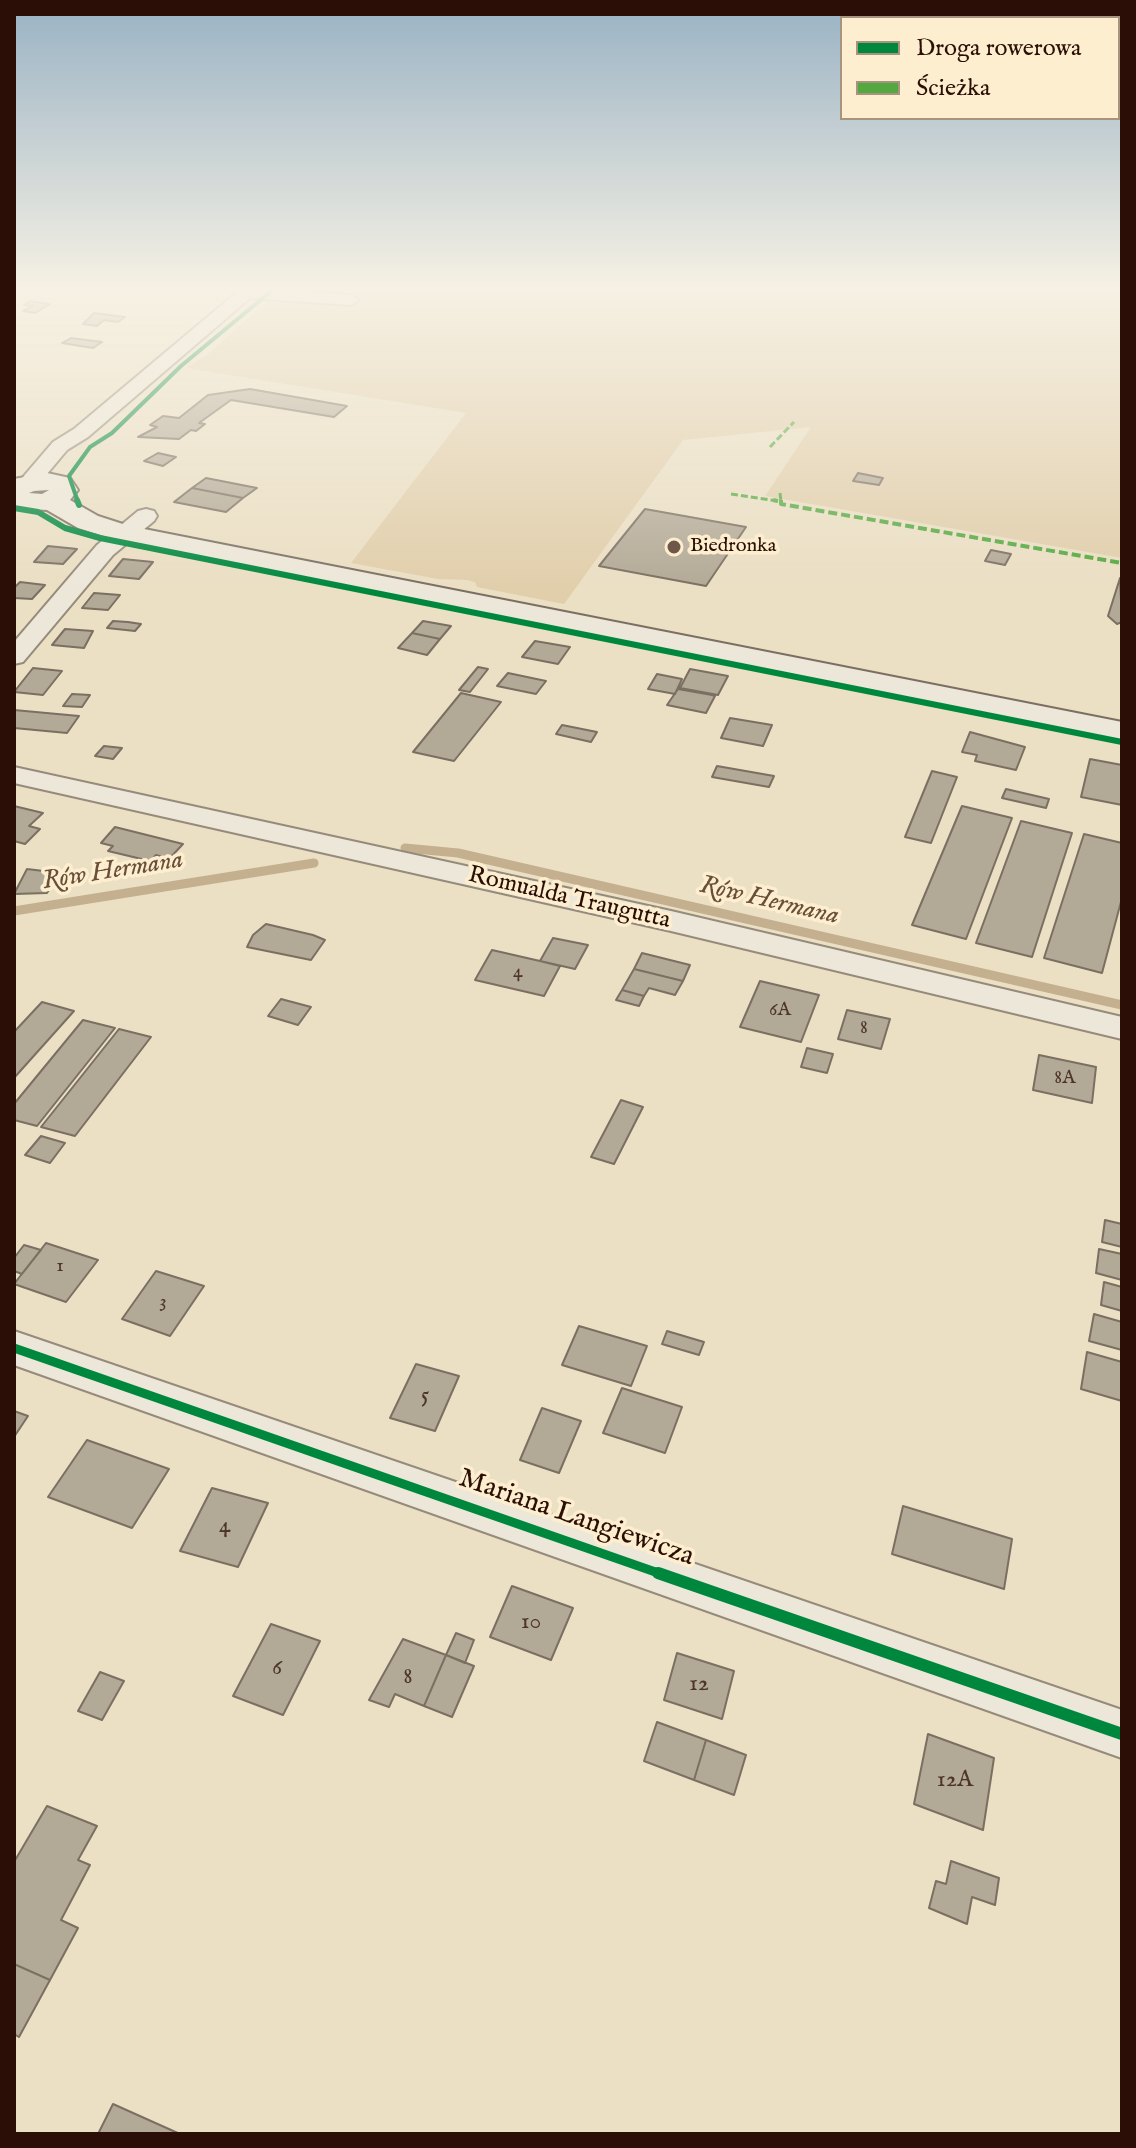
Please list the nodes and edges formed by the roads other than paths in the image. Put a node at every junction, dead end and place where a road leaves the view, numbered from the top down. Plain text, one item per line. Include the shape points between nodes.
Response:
1 (134, 388) edge
2 (81, 433) junction
3 (38, 487) edge
4 (135, 524) junction
5 (14, 657) edge
6 (1122, 732) edge
7 (14, 775) edge
8 (1122, 1028) edge
9 (14, 1348) edge
10 (1122, 1734) edge

1 - 2 street
2 - 3 street
2 - 3 street via 60,446
3 - 4 street via 88,522
4 - 5 street via 105,550
4 - 6 street
7 - 8 street, Romualda Traugutta
9 - 10 street, Mariana Langiewicza

